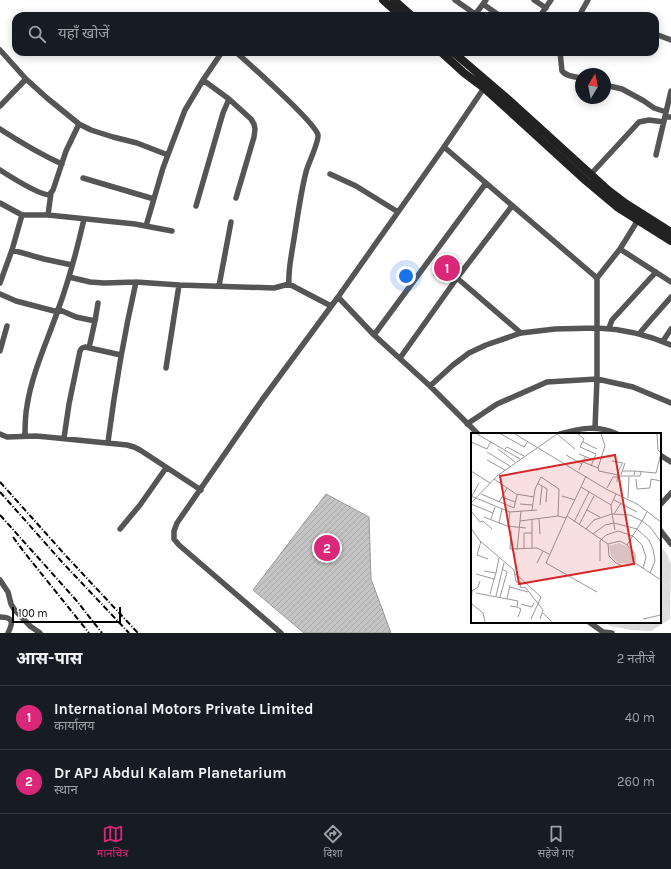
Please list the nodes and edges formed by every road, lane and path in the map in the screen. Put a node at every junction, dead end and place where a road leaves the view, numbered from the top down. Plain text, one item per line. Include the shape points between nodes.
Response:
1 (383, 0) edge
2 (394, 0) edge
3 (455, 0) edge
4 (534, 0) edge
5 (551, 0) edge
6 (588, 0) edge
7 (484, 2) edge
8 (546, 8) junction
9 (396, 12) edge
10 (408, 12) edge
11 (471, 12) edge
12 (477, 12) edge
13 (495, 12) edge
14 (543, 12) edge
15 (581, 12) edge
16 (659, 36) edge
17 (671, 40) edge
18 (0, 50) edge
19 (219, 56) edge
20 (240, 56) edge
21 (445, 56) edge
22 (458, 56) edge
23 (560, 56) edge
24 (575, 77) edge
25 (26, 79) junction
26 (203, 80) junction
27 (611, 86) edge
28 (484, 88) junction
29 (671, 91) edge
30 (229, 99) junction
31 (0, 106) edge
32 (666, 117) edge
33 (79, 124) junction
34 (0, 129) edge
35 (444, 147) junction
36 (168, 155) junction
37 (656, 155) dead end
38 (62, 164) junction
39 (0, 170) edge
40 (330, 174) dead end
41 (591, 174) junction
42 (83, 178) dead end
43 (486, 183) junction
44 (51, 194) junction
45 (236, 198) dead end
46 (154, 200) junction
47 (0, 203) edge
48 (196, 206) dead end
49 (512, 206) junction
50 (398, 212) junction
51 (22, 215) junction
52 (48, 215) junction
53 (84, 219) junction
54 (638, 220) junction
55 (231, 222) dead end
56 (146, 226) junction
57 (172, 231) dead end
58 (671, 232) edge
59 (671, 241) edge
60 (620, 248) junction
61 (12, 250) junction
62 (72, 266) junction
63 (656, 272) junction
64 (69, 277) junction
65 (457, 278) junction
66 (596, 278) junction
67 (136, 282) junction
68 (671, 282) edge
69 (0, 283) edge
70 (289, 284) junction
71 (179, 285) junction
72 (219, 286) junction
73 (0, 294) edge
74 (338, 297) junction
75 (671, 297) edge
76 (98, 303) dead end
77 (330, 306) junction
78 (58, 312) junction
79 (95, 321) junction
80 (7, 326) dead end
81 (596, 328) junction
82 (609, 328) junction
83 (671, 329) edge
84 (521, 333) junction
85 (639, 334) junction
86 (374, 335) junction
87 (663, 342) junction
88 (671, 345) edge
89 (89, 348) junction
90 (0, 351) edge
91 (121, 355) junction
92 (400, 358) junction
93 (166, 368) dead end
94 (597, 379) junction
95 (430, 386) junction
96 (671, 403) edge
97 (467, 424) junction
98 (595, 428) junction
99 (477, 433) edge
100 (563, 433) edge
101 (615, 433) edge
102 (0, 434) edge
103 (25, 436) junction
104 (64, 438) junction
105 (108, 442) junction
106 (661, 456) edge
107 (671, 462) edge
108 (166, 468) junction
109 (200, 490) junction
110 (671, 493) edge
111 (661, 504) edge
112 (120, 529) dead end
113 (661, 531) edge
114 (671, 544) edge
115 (0, 580) edge
116 (0, 616) edge
117 (590, 623) edge
118 (8, 633) edge
119 (40, 633) edge
120 (281, 633) edge
121 (612, 633) edge

1 - 9 main road
2 - 10 main road
3 - 11 street
4 - 8 street
5 - 8 street
6 - 15 street
7 - 12 street
7 - 13 street
8 - 14 street
16 - 17 street
18 - 25 street
19 - 26 street
20 - 70 street via 299,111 318,135 306,171 298,210
21 - 28 main road
22 - 41 main road
23 - 24 street via 563,73
25 - 31 street
25 - 33 street
26 - 30 street
26 - 36 street via 185,110
27 - 32 street via 622,89
28 - 35 street
28 - 54 main road via 586,181 617,207
29 - 32 street
30 - 45 street via 251,119 255,129
30 - 48 street
32 - 37 street
32 - 41 street via 638,122
33 - 36 street
33 - 38 street
34 - 38 street via 47,158
35 - 43 street
35 - 50 street
36 - 46 street
38 - 44 street
39 - 44 street via 40,193
40 - 50 street via 356,186
41 - 58 main road via 625,203
42 - 46 street
43 - 49 street
43 - 86 street
44 - 52 street
46 - 56 street
47 - 51 street
49 - 65 street
49 - 66 street
50 - 74 street
51 - 52 street
51 - 61 street
52 - 53 street
53 - 56 street
53 - 62 street
54 - 59 main road
54 - 60 street
55 - 72 street
56 - 57 street
60 - 63 street
60 - 66 street
61 - 62 street
61 - 69 street
62 - 64 street
63 - 68 street
63 - 82 street via 612,320
64 - 67 street via 90,282
64 - 78 street
65 - 84 street
65 - 92 street
66 - 81 street
67 - 71 street
67 - 91 street
70 - 72 street via 274,288
70 - 77 street
71 - 72 street
71 - 93 street
73 - 78 street
74 - 77 street
74 - 86 street
75 - 85 street
76 - 79 street
77 - 109 street
78 - 79 street via 60,310
78 - 103 street via 37,365 27,404
79 - 89 street
80 - 90 street
81 - 82 street
81 - 84 street
81 - 94 street
82 - 85 street
83 - 87 street
84 - 95 street via 469,353
85 - 87 street
86 - 92 street
87 - 88 street
89 - 91 street
89 - 104 street via 85,347 80,351
91 - 105 street
92 - 95 street
94 - 96 street via 633,387
94 - 97 street via 546,382 497,404
94 - 98 street
95 - 97 street
97 - 99 street
98 - 100 street via 575,429
98 - 101 street
102 - 103 street via 8,437
103 - 104 street
104 - 105 street
105 - 108 street via 134,447
106 - 107 street
108 - 109 street
108 - 112 street via 140,506
109 - 120 street via 177,523 174,539
110 - 111 street
113 - 114 street
115 - 119 street via 14,609
116 - 118 street via 11,619
117 - 121 street via 603,632

